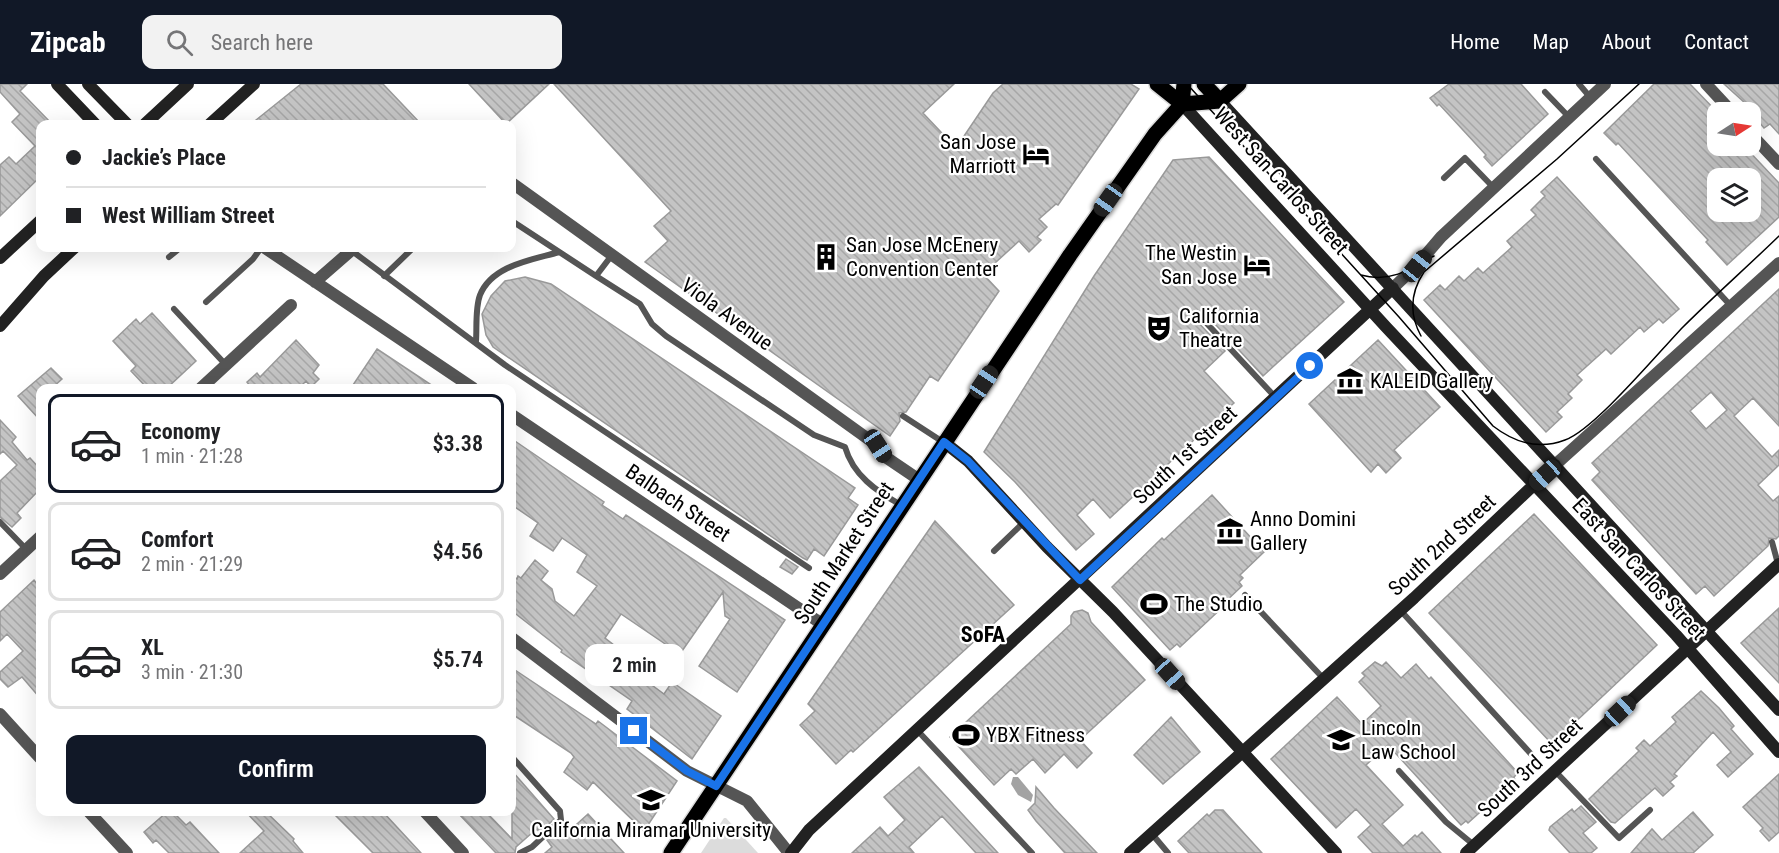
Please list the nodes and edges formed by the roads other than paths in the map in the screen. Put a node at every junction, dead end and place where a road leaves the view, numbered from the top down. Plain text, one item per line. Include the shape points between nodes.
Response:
1 (57, 84) edge
2 (88, 84) edge
3 (188, 84) edge
4 (254, 84) edge
5 (1157, 84) edge
6 (1184, 84) edge
7 (1204, 84) edge
8 (1239, 84) edge
9 (1579, 84) edge
10 (1605, 84) edge
11 (1706, 84) edge
12 (1545, 92) dead end
13 (1590, 97) junction
14 (1220, 101) junction
15 (1723, 102) edge
16 (1182, 104) junction
17 (1569, 117) junction
18 (91, 120) edge
19 (123, 120) edge
20 (149, 120) edge
21 (214, 120) edge
22 (1761, 145) edge
23 (1596, 159) dead end
24 (1779, 164) edge
25 (1444, 178) dead end
26 (516, 186) edge
27 (1493, 187) junction
28 (516, 224) edge
29 (36, 225) edge
30 (70, 252) edge
31 (176, 252) edge
32 (260, 252) edge
33 (269, 252) edge
34 (350, 252) edge
35 (356, 252) edge
36 (408, 252) edge
37 (559, 252) junction
38 (612, 255) junction
39 (170, 257) dead end
40 (0, 258) edge
41 (1779, 263) edge
42 (384, 276) junction
43 (596, 276) junction
44 (315, 282) junction
45 (1393, 288) junction
46 (206, 302) dead end
47 (291, 305) dead end
48 (1731, 306) junction
49 (174, 309) dead end
50 (1370, 309) junction
51 (1199, 315) dead end
52 (0, 326) edge
53 (476, 341) junction
54 (226, 365) junction
55 (205, 384) edge
56 (467, 384) edge
57 (1276, 398) junction
58 (903, 416) dead end
59 (516, 418) edge
60 (944, 442) junction
61 (1555, 465) junction
62 (918, 479) junction
63 (1534, 485) junction
64 (901, 505) junction
65 (0, 522) edge
66 (1024, 522) junction
67 (36, 541) edge
68 (1772, 543) dead end
69 (27, 550) junction
70 (994, 551) dead end
71 (1779, 565) edge
72 (809, 568) dead end
73 (0, 574) edge
74 (1080, 580) junction
75 (1245, 595) dead end
76 (1400, 610) junction
77 (822, 624) junction
78 (1707, 632) junction
79 (516, 641) edge
80 (1688, 649) junction
81 (1323, 678) junction
82 (1779, 710) edge
83 (0, 714) edge
84 (917, 730) junction
85 (1242, 751) junction
86 (1779, 752) edge
87 (36, 754) edge
88 (1531, 754) dead end
89 (516, 762) edge
90 (1399, 771) dead end
91 (1555, 771) junction
92 (716, 786) junction
93 (1650, 810) dead end
94 (93, 816) edge
95 (429, 816) edge
96 (1151, 833) junction
97 (1470, 849) edge
98 (530, 850) edge
99 (127, 853) edge
100 (463, 853) edge
101 (520, 853) edge
102 (671, 853) edge
103 (790, 853) edge
104 (1032, 853) edge
105 (1130, 853) edge
106 (1168, 853) edge
107 (1336, 853) edge

1 - 18 street
2 - 19 street
3 - 20 street
4 - 21 street
5 - 16 main road, West San Carlos Street
6 - 16 main road
7 - 14 main road, West San Carlos Street
8 - 14 main road
9 - 13 lane
10 - 13 street, South 1st Street
11 - 15 street
12 - 17 lane
13 - 17 street, South 1st Street
14 - 16 main road
14 - 45 street, West San Carlos Street
16 - 50 street, West San Carlos Street
16 - 60 main road, South Market Street via 1113,193
17 - 27 street, South 1st Street
22 - 24 street
23 - 48 lane
25 - 27 lane via 1466,158
26 - 38 street, Viola Avenue
27 - 45 street, South 1st Street
28 - 37 lane
29 - 40 street
30 - 52 street
31 - 39 lane
32 - 46 lane
33 - 44 street
34 - 44 street
35 - 42 lane
36 - 42 lane
37 - 43 lane
37 - 53 lane via 489,278 480,296
38 - 43 lane
38 - 62 street, Viola Avenue via 878,446 884,456
41 - 48 street, South 2nd Street
42 - 53 lane
43 - 64 lane via 640,304 652,324 689,351 814,435 845,447 849,462 877,491
44 - 56 street
45 - 50 street, South 1st Street
45 - 61 street, East San Carlos Street
47 - 54 street
48 - 61 street, South 2nd Street
49 - 54 lane
50 - 57 street, South 1st Street
50 - 63 street, East San Carlos Street
51 - 57 lane
53 - 72 lane via 505,365
54 - 55 street
57 - 74 street, South 1st Street
58 - 60 lane
59 - 77 street, Balbach Street
60 - 62 main road, South Market Street
60 - 66 street via 968,461
61 - 63 street, South 2nd Street
61 - 78 street, East San Carlos Street
62 - 64 main road, South Market Street
63 - 76 street, South 2nd Street
63 - 80 street, East San Carlos Street
64 - 77 main road, South Market Street
65 - 69 lane
66 - 70 lane
66 - 74 street
67 - 69 street
68 - 71 lane
69 - 73 street
71 - 78 street, South 3rd Street
74 - 84 street, South 1st Street
74 - 85 street
75 - 81 lane
76 - 81 street, South 2nd Street
76 - 88 lane
77 - 92 main road, South Market Street
78 - 80 street, South 3rd Street
78 - 82 street, East San Carlos Street
79 - 92 street via 687,771
80 - 86 street, East San Carlos Street
80 - 91 street, South 3rd Street
81 - 85 street, South 2nd Street
83 - 87 street
84 - 103 street, South 1st Street via 809,830
84 - 104 lane
85 - 96 street, South 2nd Street
85 - 107 street
89 - 98 lane via 560,811 561,820
90 - 97 lane
91 - 93 lane via 1619,838
91 - 97 street, South 3rd Street
92 - 102 main road, South Market Street
92 - 103 street via 747,801
94 - 99 street
95 - 100 street
96 - 105 street, South 2nd Street
96 - 106 lane
98 - 101 lane

